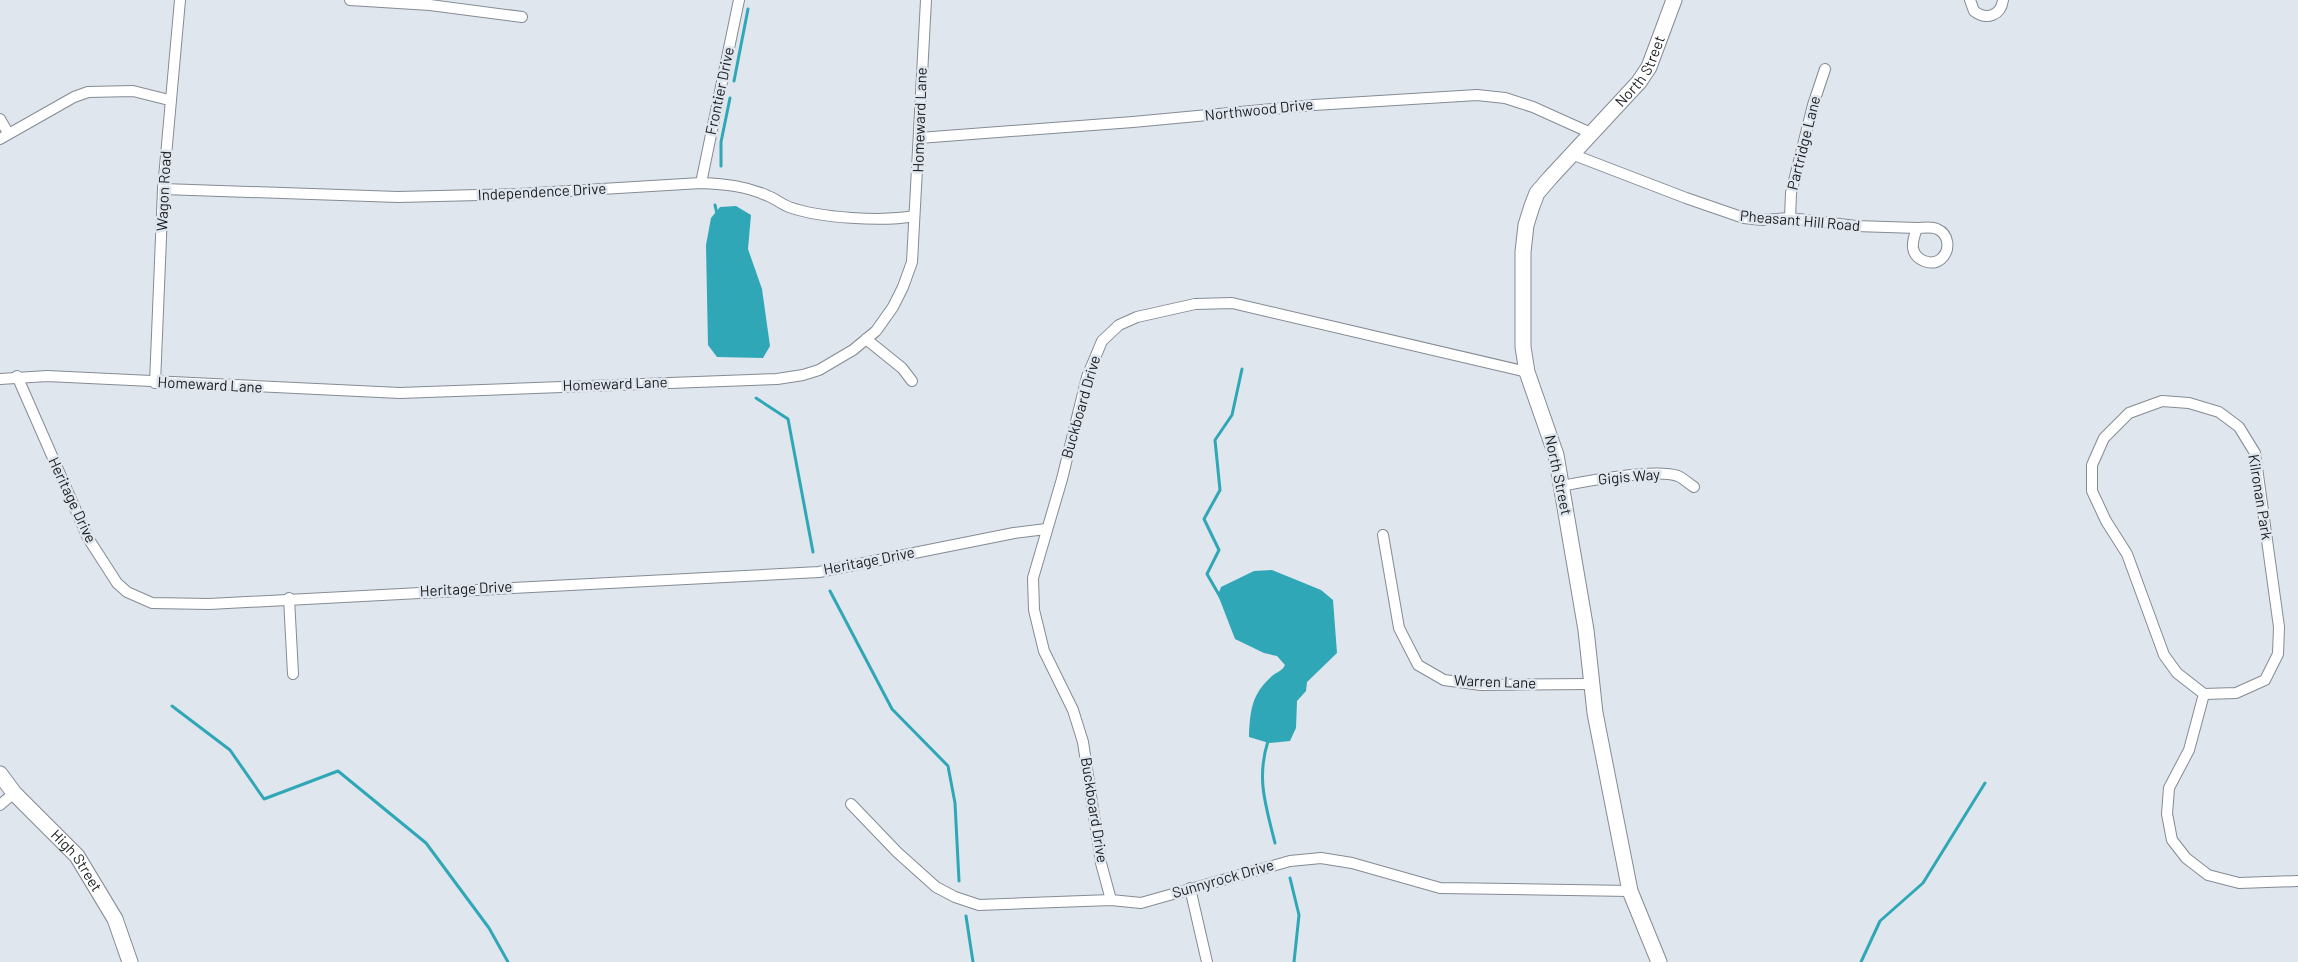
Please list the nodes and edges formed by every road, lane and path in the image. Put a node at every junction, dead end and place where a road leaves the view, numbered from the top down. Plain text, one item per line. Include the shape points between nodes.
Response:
1 (180, 0) edge
2 (350, 0) edge
3 (739, 0) edge
4 (926, 0) edge
5 (1674, 0) edge
6 (1970, 0) edge
7 (2004, 0) edge
8 (430, 2) edge
9 (522, 17) dead end
10 (1825, 69) dead end
11 (170, 100) junction
12 (0, 120) edge
13 (1593, 134) junction
14 (4, 136) edge
15 (919, 138) junction
16 (1574, 155) junction
17 (701, 183) junction
18 (163, 188) junction
19 (914, 216) junction
20 (1790, 218) junction
21 (1917, 228) dead end
22 (866, 339) junction
23 (1527, 372) junction
24 (17, 376) junction
25 (0, 379) edge
26 (912, 381) dead end
27 (154, 382) junction
28 (1562, 486) junction
29 (1694, 487) dead end
30 (1046, 529) junction
31 (1383, 535) dead end
32 (289, 598) junction
33 (293, 674) dead end
34 (1591, 684) junction
35 (2204, 694) junction
36 (0, 774) edge
37 (14, 793) junction
38 (851, 804) dead end
39 (0, 805) edge
40 (2298, 881) edge
41 (1190, 888) junction
42 (1630, 891) junction
43 (1110, 900) junction
44 (130, 962) edge
45 (1207, 962) edge
46 (1659, 962) edge

1 - 11 street, Wagon Road
2 - 8 street
3 - 17 street, Frontier Drive
4 - 15 street, Homeward Lane
5 - 13 street, North Street via 1649,66 1629,95
6 - 7 street via 1974,11 1984,16 2000,10
8 - 9 street
10 - 20 street, Partridge Lane via 1791,193
11 - 14 street via 133,91 88,92
11 - 18 street, Wagon Road
12 - 14 street
13 - 15 street, Northwood Drive via 1533,107 1505,98 1476,95 1314,104
13 - 16 street, North Street
15 - 19 street, Homeward Lane
16 - 20 street, Pheasant Hill Road via 1724,212 1762,220
16 - 23 street, North Street via 1538,193 1526,225 1522,310
17 - 18 street, Independence Drive via 519,194 398,197
17 - 19 street, Independence Drive via 746,188 788,207 813,214 892,220
18 - 27 street, Wagon Road
19 - 22 street, Homeward Lane via 912,262 903,286 893,307
20 - 21 street, Pheasant Hill Road via 1856,226
22 - 26 street via 902,368
22 - 27 street, Homeward Lane via 824,368 777,379 400,394
23 - 28 street, North Street via 1552,437
23 - 30 street, Buckboard Drive via 1232,303 1195,304 1137,317 1108,334 1092,361
24 - 25 street, Homeward Lane
24 - 27 street, Homeward Lane
24 - 32 street, Heritage Drive via 88,538 116,583 152,603 209,604
28 - 29 street, Gigis Way via 1663,473 1678,476
28 - 34 street, North Street via 1586,630
30 - 32 street, Heritage Drive via 819,572
30 - 43 street, Buckboard Drive via 1033,578 1034,610 1044,651 1073,710 1083,742
31 - 34 street, Warren Lane via 1399,628 1418,664 1444,680 1481,685
32 - 33 street
34 - 42 street, North Street
35 - 35 street, Kilronan Park via 2177,673 2164,655 2128,554 2106,521 2092,490 2092,465 2104,438 2128,413 2162,401 2189,403 2219,412 2239,427 2255,453 2279,627 2278,654 2265,680 2236,692
35 - 40 street via 2189,750 2169,788 2167,814 2172,840 2186,858 2208,875 2239,883
36 - 37 street, High Street
37 - 39 street
37 - 44 street, High Street via 77,856 115,919
38 - 43 street, Sunnyrock Drive via 897,852 930,881 956,897 979,905
41 - 42 street, Sunnyrock Drive via 1290,861 1321,858 1352,863 1440,888
41 - 43 street, Sunnyrock Drive via 1141,903
41 - 45 street
42 - 46 street, North Street

